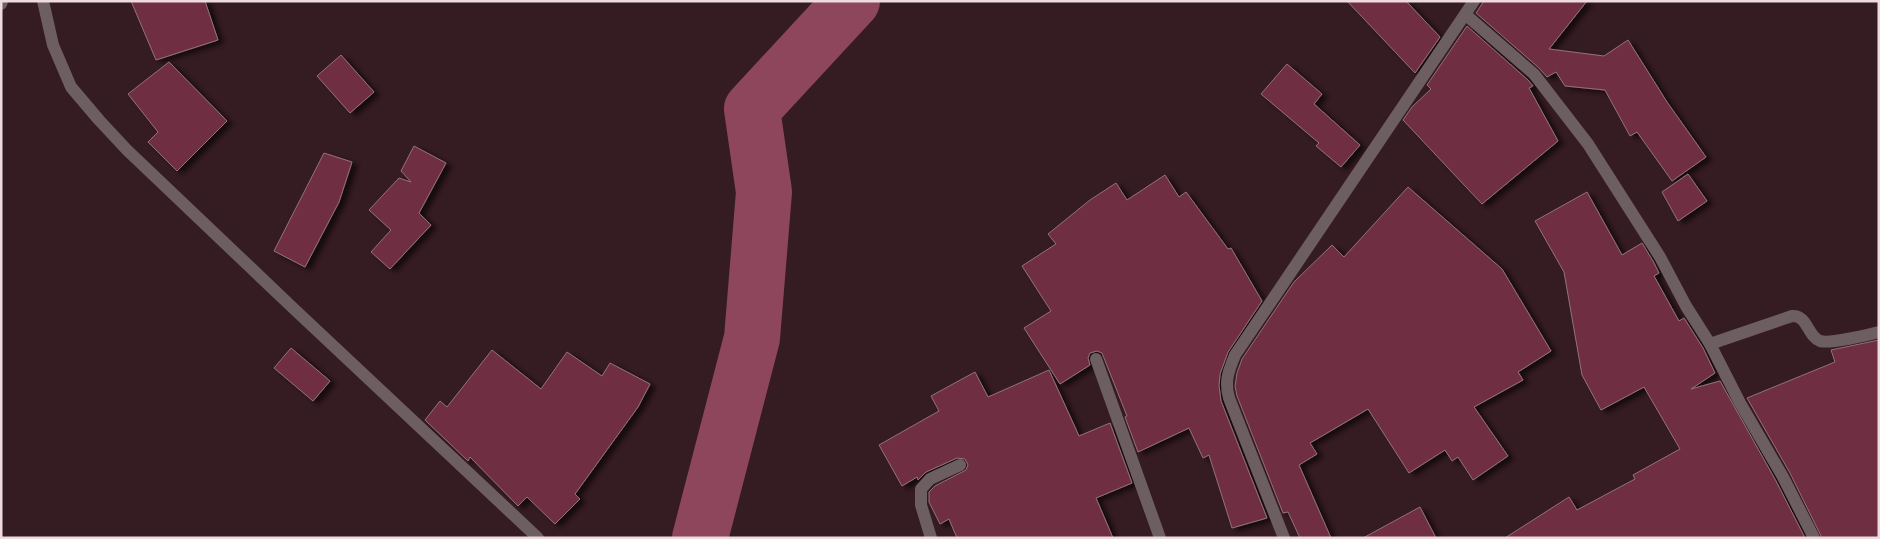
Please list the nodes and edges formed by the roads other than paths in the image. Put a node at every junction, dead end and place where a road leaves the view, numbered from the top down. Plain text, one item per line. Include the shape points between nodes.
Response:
1 (43, 1) edge
2 (1474, 1) edge
3 (1466, 15) junction
4 (1879, 332) edge
5 (1710, 344) junction
6 (1096, 359) dead end
7 (960, 465) dead end
8 (538, 538) edge
9 (931, 538) edge
10 (1160, 538) edge
11 (1284, 538) edge
12 (1814, 538) edge

1 - 8 street via 53,45 71,87 99,120 278,294
2 - 3 street
3 - 5 street via 1534,74 1588,144 1660,257
3 - 11 street via 1235,355 1229,370 1226,380 1228,398
4 - 5 street via 1824,342 1814,337 1799,317 1792,316
5 - 12 street
6 - 10 street
7 - 9 street via 930,479 921,489 920,505

